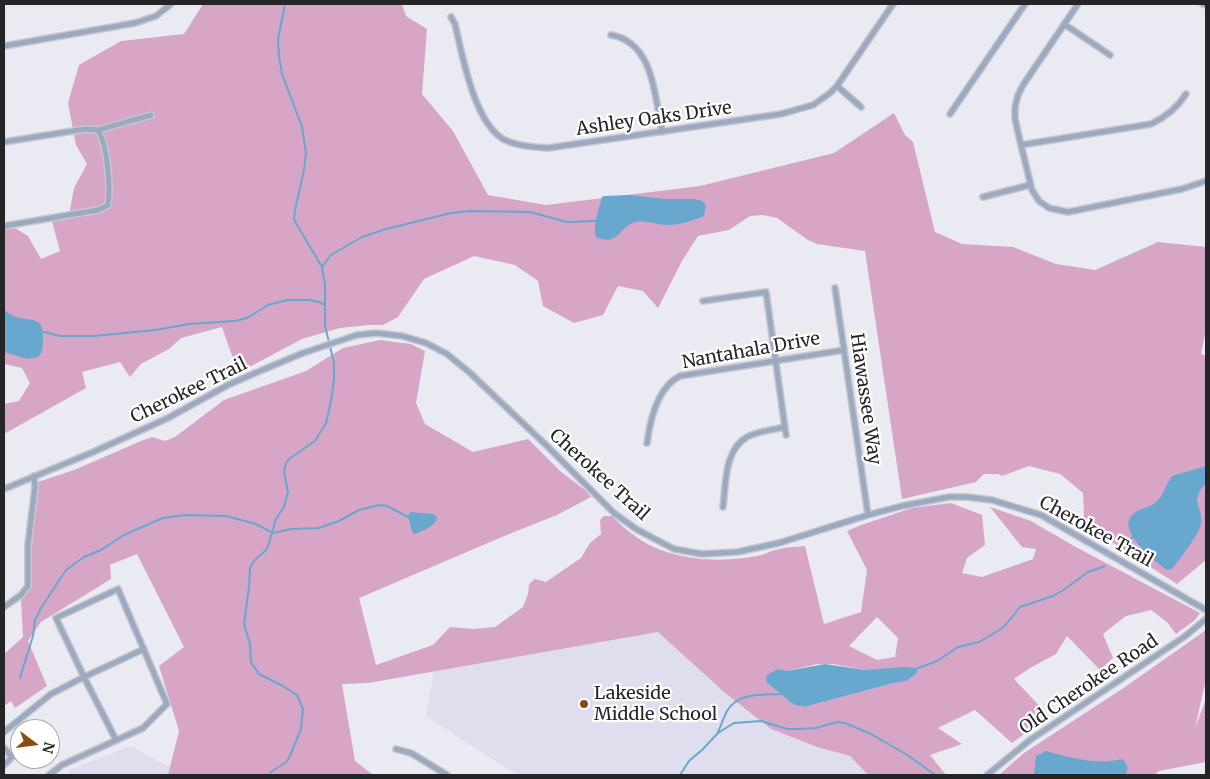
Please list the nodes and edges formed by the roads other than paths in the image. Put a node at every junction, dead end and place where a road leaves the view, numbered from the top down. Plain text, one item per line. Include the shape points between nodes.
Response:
1 (171, 4) edge
2 (893, 4) edge
3 (1025, 4) edge
4 (1078, 4) edge
5 (451, 17) dead end
6 (1064, 24) junction
7 (611, 35) dead end
8 (4, 46) edge
9 (1110, 55) dead end
10 (837, 86) junction
11 (1186, 94) dead end
12 (861, 107) dead end
13 (950, 114) dead end
14 (152, 115) dead end
15 (98, 130) junction
16 (662, 132) junction
17 (4, 142) edge
18 (1020, 146) junction
19 (1205, 182) edge
20 (1030, 185) junction
21 (1206, 189) edge
22 (983, 197) dead end
23 (4, 226) edge
24 (835, 288) dead end
25 (703, 302) dead end
26 (844, 350) junction
27 (775, 360) junction
28 (785, 427) junction
29 (786, 435) dead end
30 (647, 443) dead end
31 (34, 476) junction
32 (4, 489) edge
33 (723, 507) dead end
34 (868, 515) junction
35 (4, 607) edge
36 (1206, 610) edge
37 (1206, 619) edge
38 (144, 650) junction
39 (84, 677) junction
40 (4, 732) edge
41 (116, 740) junction
42 (4, 748) edge
43 (396, 749) dead end
44 (4, 765) edge
45 (49, 775) edge
46 (447, 775) edge
47 (987, 775) edge

1 - 8 street via 156,16 135,23
2 - 10 street, Ashley Oaks Drive
3 - 13 street
4 - 6 street
5 - 16 street, Ashley Oaks Drive via 474,96 490,126 504,139 524,146 548,148
6 - 9 street
6 - 18 street via 1018,95 1015,114
7 - 16 street via 628,40 647,64
10 - 12 street
10 - 16 street, Ashley Oaks Drive via 822,100 805,108
11 - 18 street via 1176,108 1151,124
14 - 15 street
15 - 17 street via 85,129
15 - 23 street via 108,175 108,205 98,210
18 - 20 street
19 - 20 street via 1068,212 1044,205
19 - 21 street
20 - 22 street
24 - 26 street, Hiawassee Way
25 - 27 street via 766,292
26 - 27 street, Nantahala Drive
26 - 34 street, Hiawassee Way
27 - 28 street
27 - 30 street, Nantahala Drive via 685,374 674,379 659,401
28 - 29 street
28 - 33 street via 748,436 736,448 729,465
31 - 32 street, Cherokee Trail
31 - 34 street, Cherokee Trail via 168,418 228,385 314,349 366,333 388,334 417,339 440,349 469,372 614,512 636,530 674,549 702,554 737,552 779,543
31 - 35 street via 28,586
34 - 36 street, Cherokee Trail via 957,496 992,500 1041,515
37 - 47 street, Old Cherokee Road via 1030,740
38 - 39 street
38 - 39 street via 118,588 56,618
38 - 41 street via 167,704 143,728
39 - 40 street via 51,694
39 - 41 street
41 - 45 street via 62,765
42 - 44 street via 12,757
43 - 46 street via 411,753

